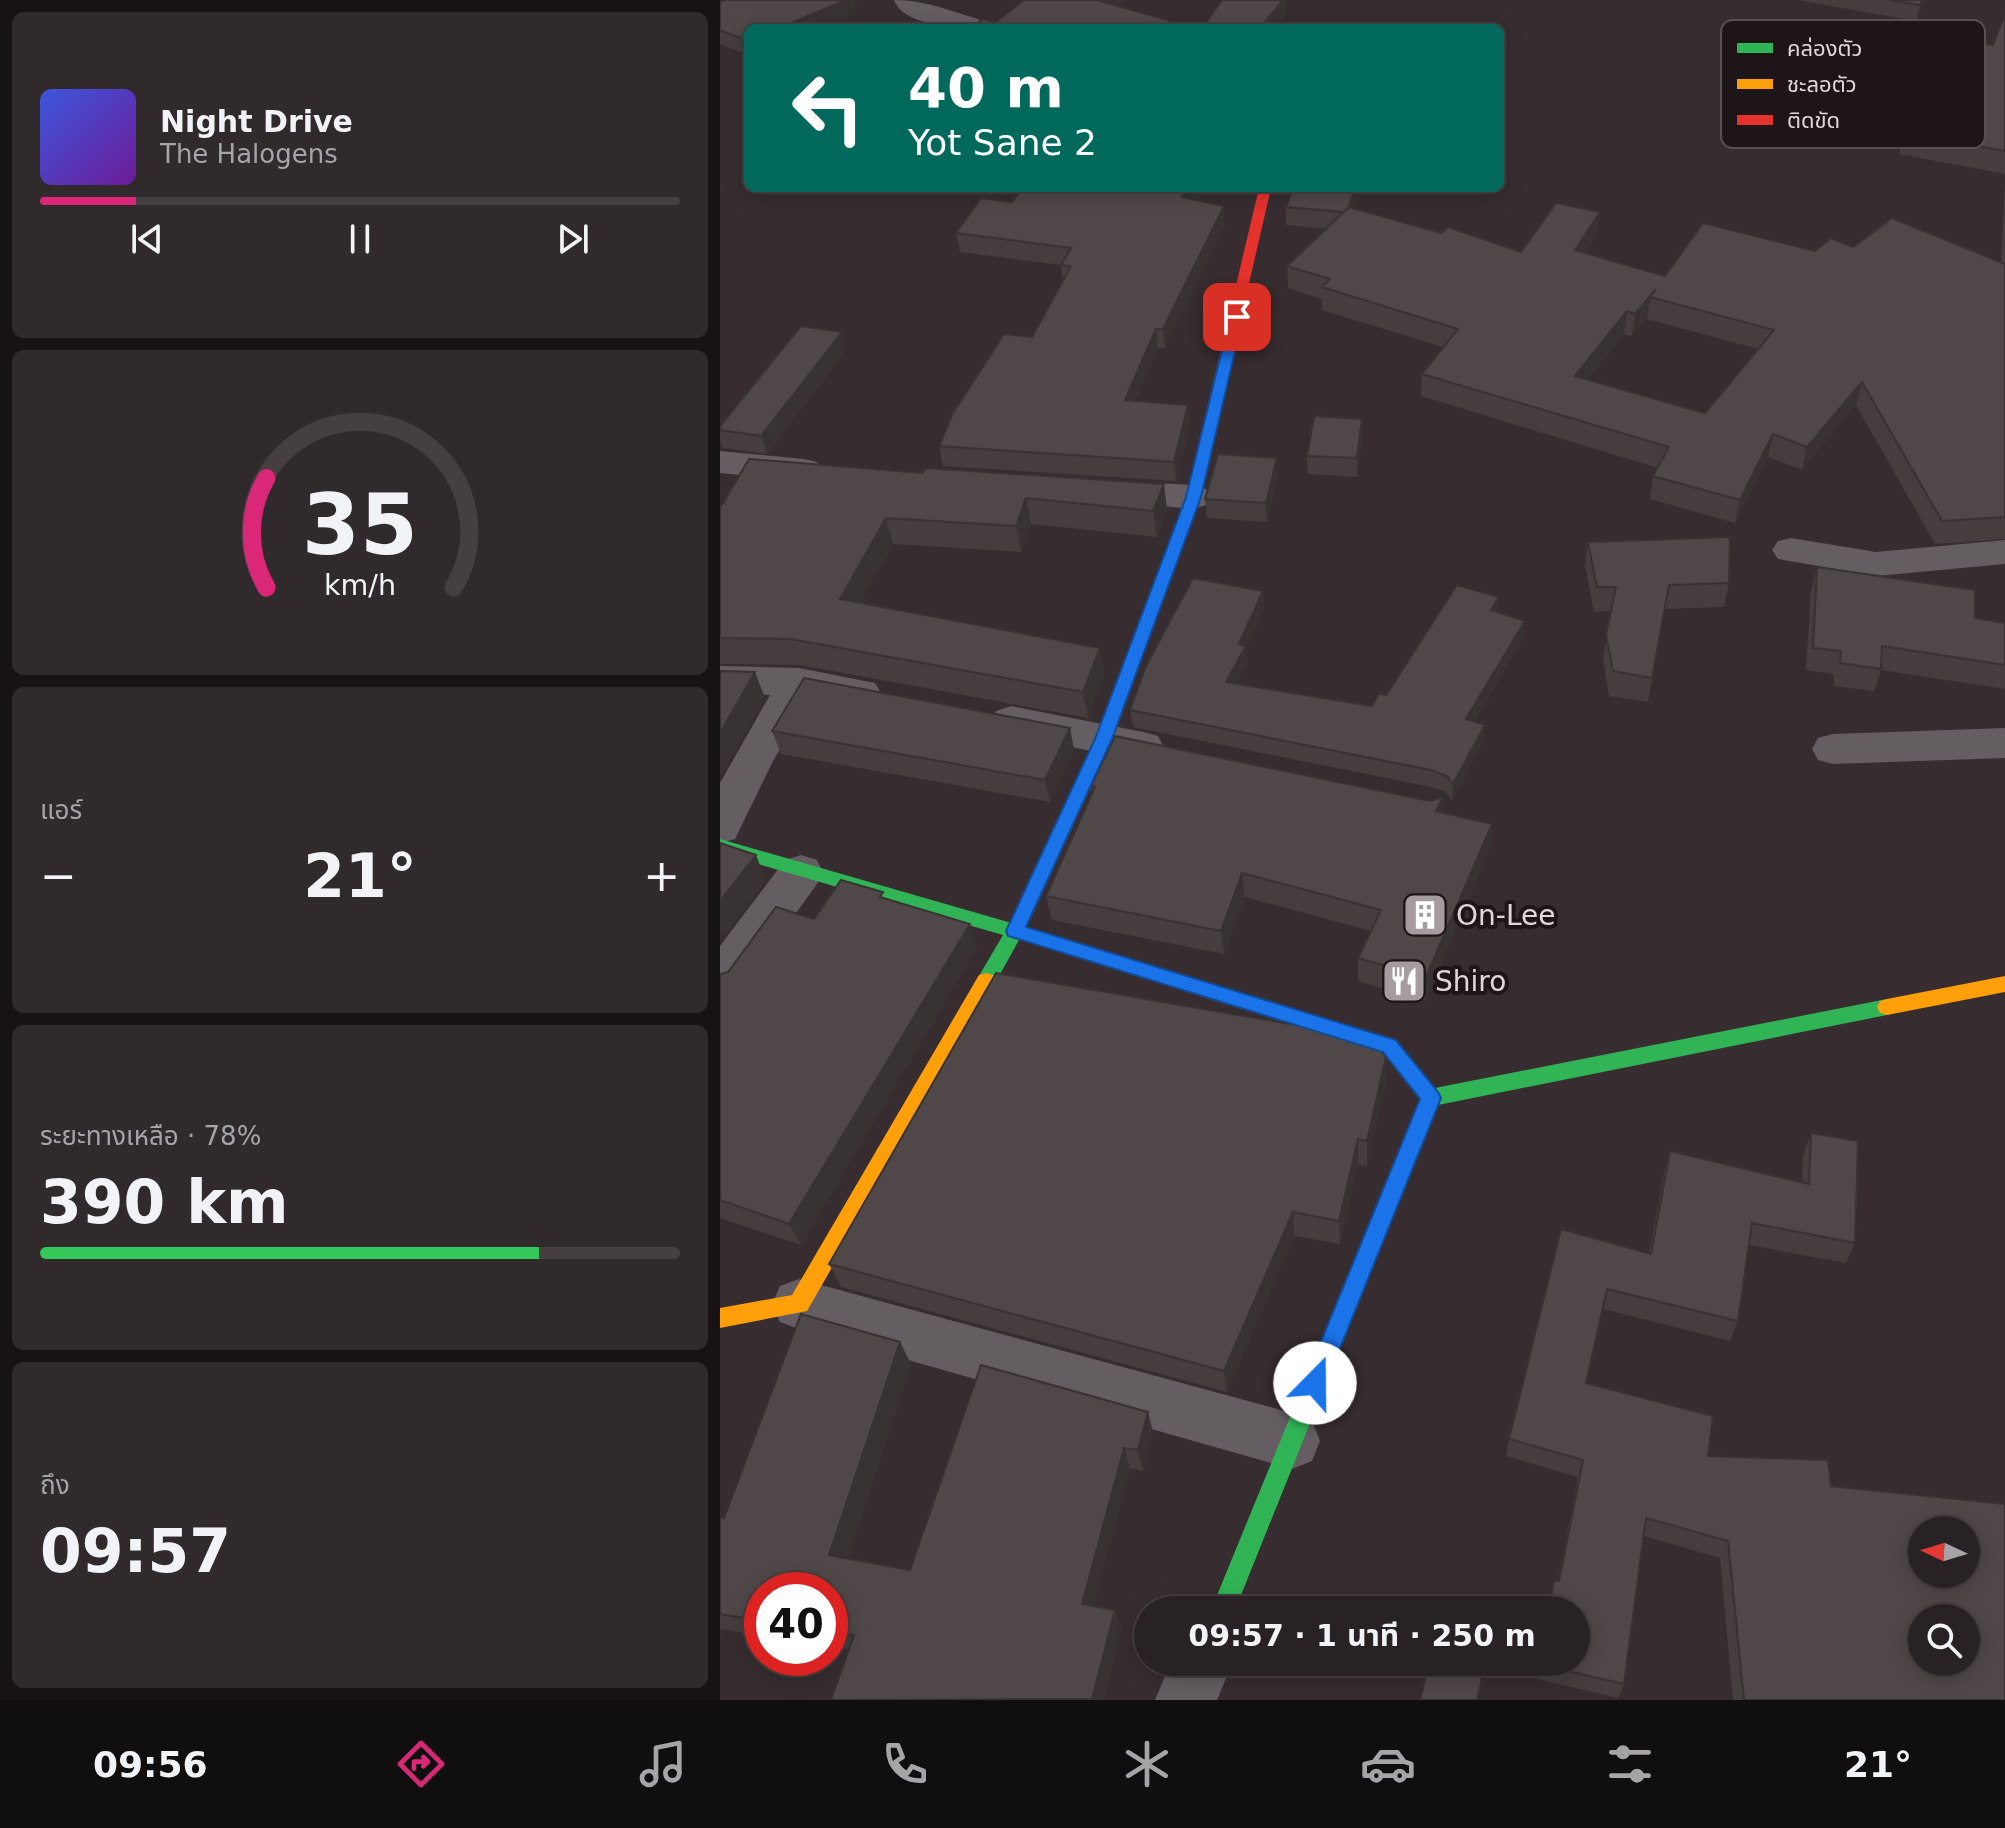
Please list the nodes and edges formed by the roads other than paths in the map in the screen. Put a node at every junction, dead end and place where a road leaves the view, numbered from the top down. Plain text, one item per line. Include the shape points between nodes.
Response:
1 (907, 0) edge
2 (966, 24) edge
3 (1264, 192) edge
4 (832, 472) edge
5 (726, 473) edge
6 (1068, 488) edge
7 (1193, 497) junction
8 (1791, 550) dead end
9 (2005, 552) edge
10 (720, 680) edge
11 (799, 682) junction
12 (890, 699) edge
13 (982, 716) edge
14 (1104, 739) junction
15 (2005, 743) edge
16 (1833, 749) dead end
17 (1182, 755) edge
18 (720, 827) edge
19 (720, 846) edge
20 (801, 872) junction
21 (1015, 931) junction
22 (720, 981) edge
23 (2005, 984) edge
24 (1431, 1098) junction
25 (799, 1304) junction
26 (720, 1318) edge
27 (1292, 1441) junction
28 (1229, 1596) edge
29 (1196, 1676) edge
30 (1186, 1700) edge

1 - 2 street via 926,13
3 - 7 street
4 - 5 street
6 - 7 street
7 - 14 street
8 - 9 street via 1876,564
10 - 11 street
11 - 12 street
11 - 18 street
13 - 14 street
14 - 17 street
14 - 21 street
15 - 16 street
19 - 20 street
20 - 21 street
20 - 22 street
21 - 24 street via 1389,1046
21 - 25 street
23 - 24 street
24 - 27 street
25 - 26 street
25 - 27 street
27 - 28 street
29 - 30 street

